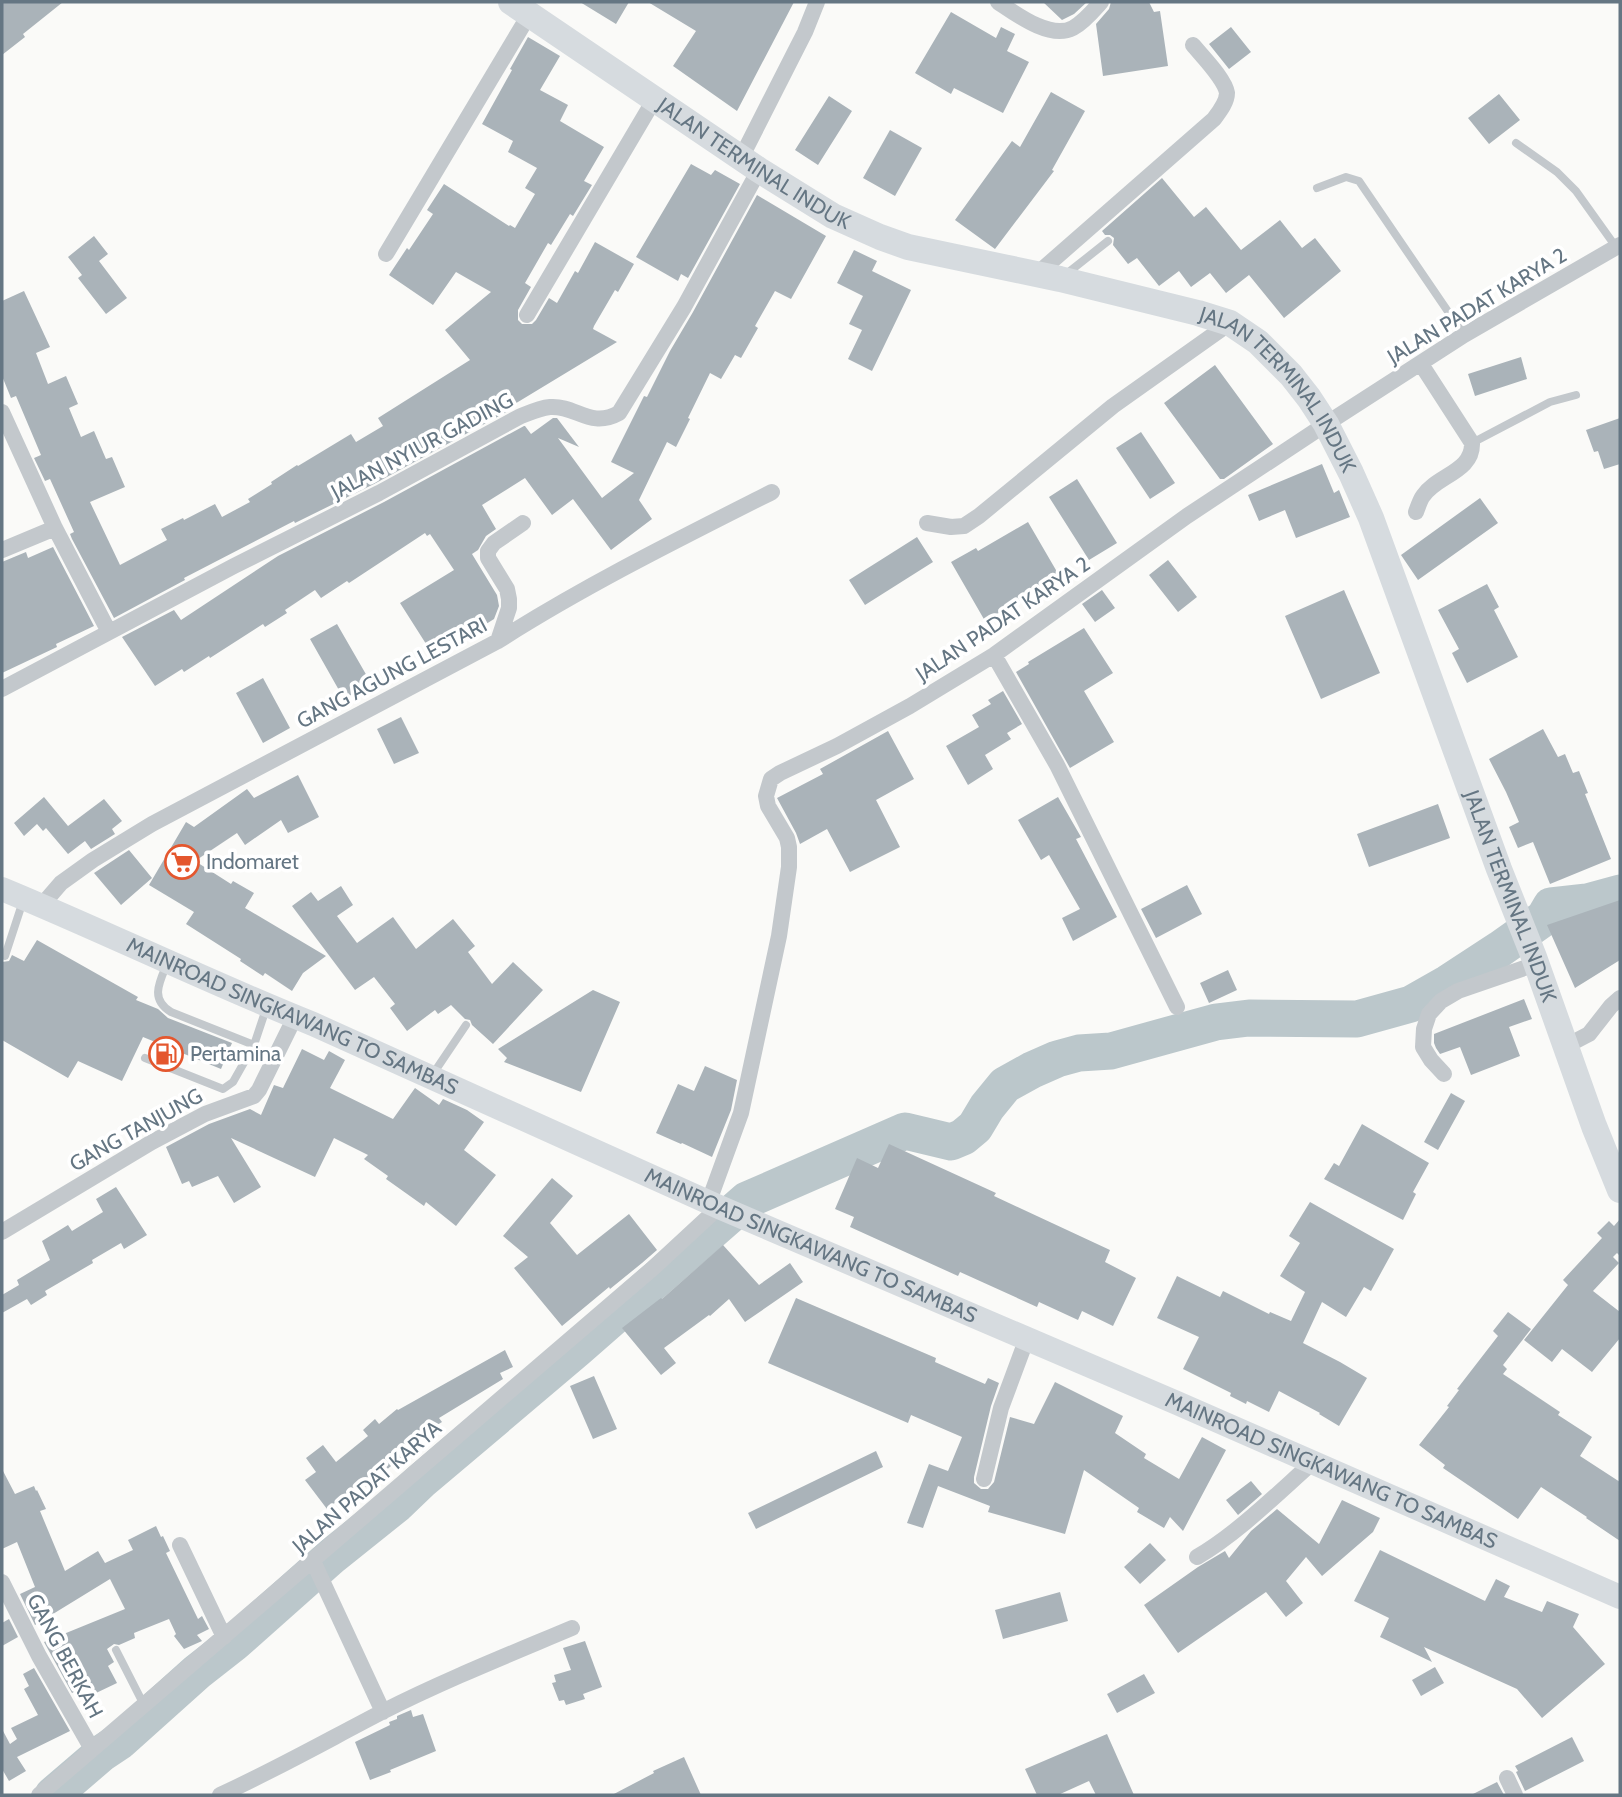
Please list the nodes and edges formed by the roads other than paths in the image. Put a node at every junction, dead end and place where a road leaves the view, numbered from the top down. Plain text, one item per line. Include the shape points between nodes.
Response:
1 (817, 2) edge
2 (998, 2) edge
3 (1101, 2) edge
4 (520, 8) edge
5 (1194, 45) dead end
6 (654, 100) junction
7 (1516, 143) dead end
8 (750, 164) junction
9 (1317, 188) dead end
10 (1108, 241) dead end
11 (1618, 246) edge
12 (386, 254) dead end
13 (1049, 277) junction
14 (527, 315) dead end
15 (1230, 323) junction
16 (1464, 335) junction
17 (1421, 364) junction
18 (1576, 395) dead end
19 (2, 412) edge
20 (1326, 424) junction
21 (1472, 443) junction
22 (772, 492) dead end
23 (1416, 512) dead end
24 (523, 523) dead end
25 (927, 523) dead end
26 (55, 528) junction
27 (2, 551) edge
28 (109, 632) junction
29 (498, 641) junction
30 (993, 654) junction
31 (2, 690) edge
32 (22, 897) edge
33 (5, 956) dead end
34 (1535, 960) junction
35 (169, 961) junction
36 (1620, 998) edge
37 (267, 1006) junction
38 (1177, 1007) dead end
39 (295, 1017) junction
40 (466, 1025) dead end
41 (254, 1045) junction
42 (1566, 1046) junction
43 (145, 1058) dead end
44 (1444, 1074) dead end
45 (431, 1077) junction
46 (1620, 1190) edge
47 (714, 1204) junction
48 (2, 1232) edge
49 (1027, 1338) junction
50 (1313, 1462) junction
51 (984, 1479) dead end
52 (180, 1545) dead end
53 (1197, 1557) dead end
54 (313, 1561) junction
55 (2, 1582) edge
56 (1620, 1597) edge
57 (572, 1628) dead end
58 (224, 1637) junction
59 (116, 1650) dead end
60 (144, 1704) junction
61 (383, 1712) junction
62 (92, 1749) junction
63 (1507, 1778) dead end
64 (38, 1795) edge
65 (220, 1795) edge
66 (1515, 1795) edge

1 - 8 street, JALAN NYIUR GADING
2 - 3 street via 1040,27 1060,32 1077,26
4 - 6 highway, JALAN TERMINAL INDUK
4 - 12 street
5 - 13 street via 1227,91 1220,111
6 - 8 highway, JALAN TERMINAL INDUK
6 - 14 street
7 - 11 lane via 1576,191
8 - 13 highway, JALAN TERMINAL INDUK via 833,216 880,237
8 - 28 street, JALAN NYIUR GADING via 684,307 619,413 602,419 552,407 536,410
9 - 16 lane via 1346,177 1359,181
10 - 13 lane
11 - 16 street, JALAN PADAT KARYA 2
13 - 15 highway, JALAN TERMINAL INDUK
15 - 20 highway, JALAN TERMINAL INDUK via 1258,342 1291,375
15 - 25 street via 1113,407 964,526
16 - 17 street, JALAN PADAT KARYA 2
17 - 20 street, JALAN PADAT KARYA 2
17 - 21 street
18 - 21 lane via 1550,401
19 - 26 street
20 - 30 street, JALAN PADAT KARYA 2
20 - 34 highway, JALAN TERMINAL INDUK via 1371,518
21 - 23 street via 1467,463 1422,496
22 - 29 street, GANG AGUNG LESTARI via 663,547
24 - 29 street via 488,551 509,598
26 - 27 street
26 - 28 street
28 - 31 street, JALAN NYIUR GADING
29 - 32 street, GANG AGUNG LESTARI via 152,824 61,883
30 - 38 street via 1056,765
30 - 47 street, JALAN PADAT KARYA 2 via 898,713 771,779 768,806 787,838 789,867 741,1113
32 - 33 lane
32 - 35 main road, MAINROAD SINGKAWANG TO SAMBAS
34 - 42 highway, JALAN TERMINAL INDUK
34 - 44 street via 1458,991 1429,1014 1423,1046
35 - 37 main road, MAINROAD SINGKAWANG TO SAMBAS
35 - 41 lane via 158,985 164,1007
36 - 42 street via 1589,1034
37 - 39 main road, MAINROAD SINGKAWANG TO SAMBAS
37 - 41 lane
39 - 45 main road, MAINROAD SINGKAWANG TO SAMBAS
39 - 48 street, GANG TANJUNG via 254,1096 205,1114 152,1142
40 - 45 lane
41 - 43 lane via 233,1082 223,1089
42 - 46 highway, JALAN TERMINAL INDUK
45 - 47 main road, MAINROAD SINGKAWANG TO SAMBAS
47 - 49 main road, MAINROAD SINGKAWANG TO SAMBAS
47 - 54 street, JALAN PADAT KARYA via 652,1269
49 - 50 main road, MAINROAD SINGKAWANG TO SAMBAS
49 - 51 street via 1001,1408
50 - 53 street
50 - 56 main road, MAINROAD SINGKAWANG TO SAMBAS
52 - 58 street
54 - 58 street, JALAN PADAT KARYA
54 - 61 street
55 - 62 street, GANG BERKAH
57 - 61 street
58 - 60 street, JALAN PADAT KARYA
59 - 60 lane
60 - 62 street, JALAN PADAT KARYA
61 - 65 street
62 - 64 street, JALAN PADAT KARYA
63 - 66 street

